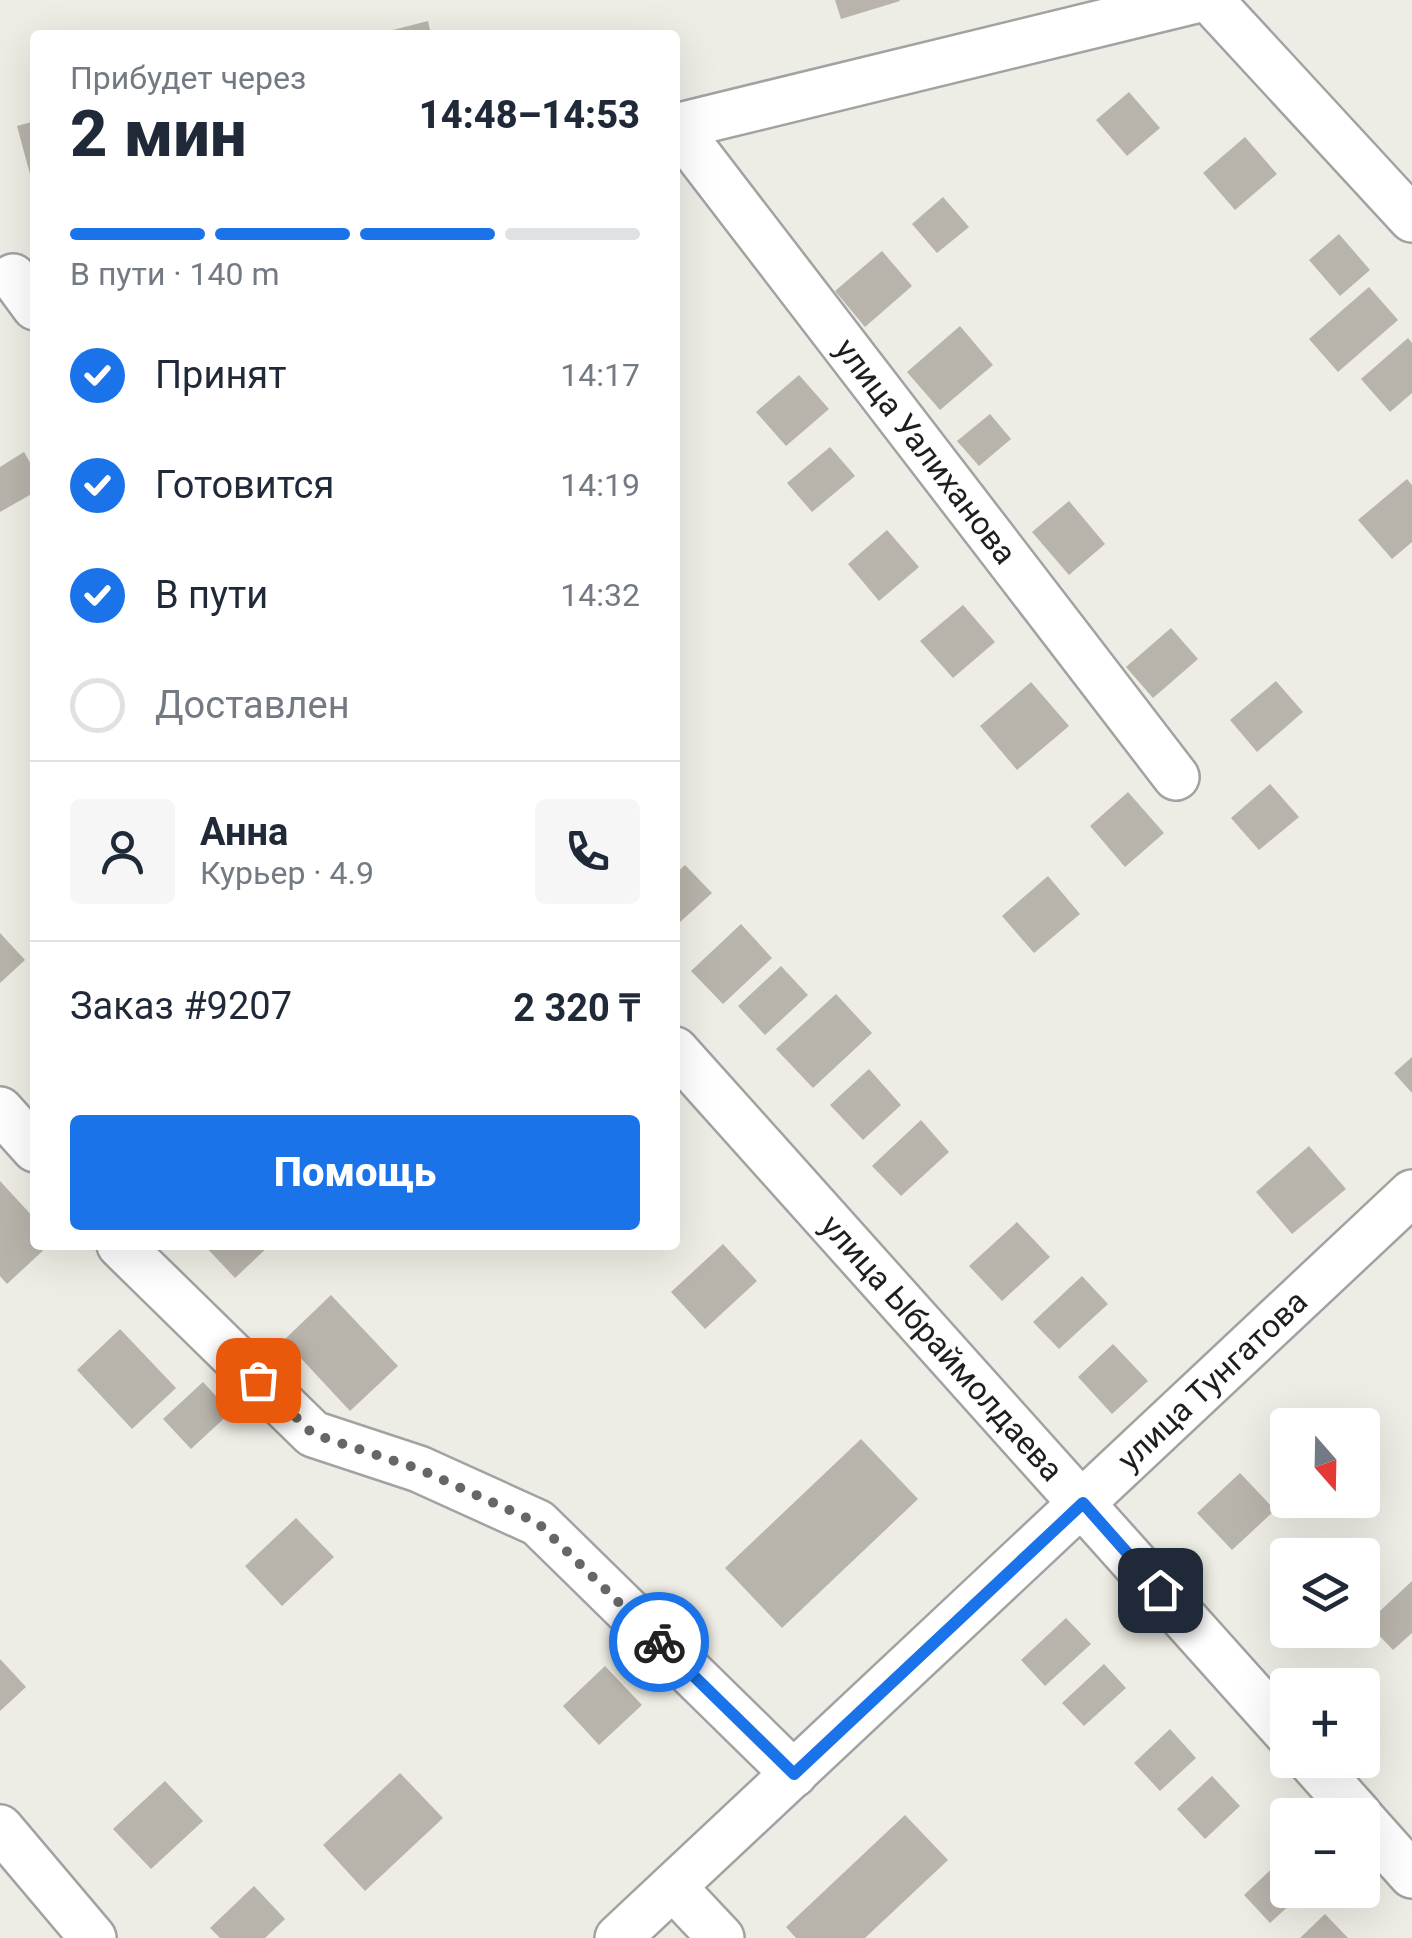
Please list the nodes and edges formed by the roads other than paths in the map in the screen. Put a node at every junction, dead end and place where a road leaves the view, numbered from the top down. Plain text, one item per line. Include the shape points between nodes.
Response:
1 (1196, 0) edge
2 (1210, 0) edge
3 (680, 126) edge
4 (680, 132) edge
5 (1412, 218) edge
6 (1176, 777) dead end
7 (680, 1056) edge
8 (0, 1110) edge
9 (30, 1144) edge
10 (1412, 1193) edge
11 (125, 1250) edge
12 (1083, 1503) junction
13 (1270, 1714) edge
14 (794, 1774) junction
15 (1326, 1778) edge
16 (1344, 1798) edge
17 (0, 1828) edge
18 (1380, 1839) edge
19 (1412, 1875) edge
20 (673, 1887) junction
21 (93, 1938) edge
22 (618, 1938) edge
23 (721, 1938) edge

1 - 3 street
2 - 5 street
4 - 6 street, улица Уалиханова
7 - 12 street, улица Ыбраймолдаева
8 - 9 street
10 - 12 street, улица Тунгатова
11 - 14 street via 313,1434 419,1469 538,1523
12 - 13 street, улица Ыбраймолдаева
12 - 14 street, улица Тунгатова
14 - 20 street, улица Тунгатова
15 - 16 street
17 - 21 street
18 - 19 street
20 - 22 street, улица Тунгатова
20 - 23 street

